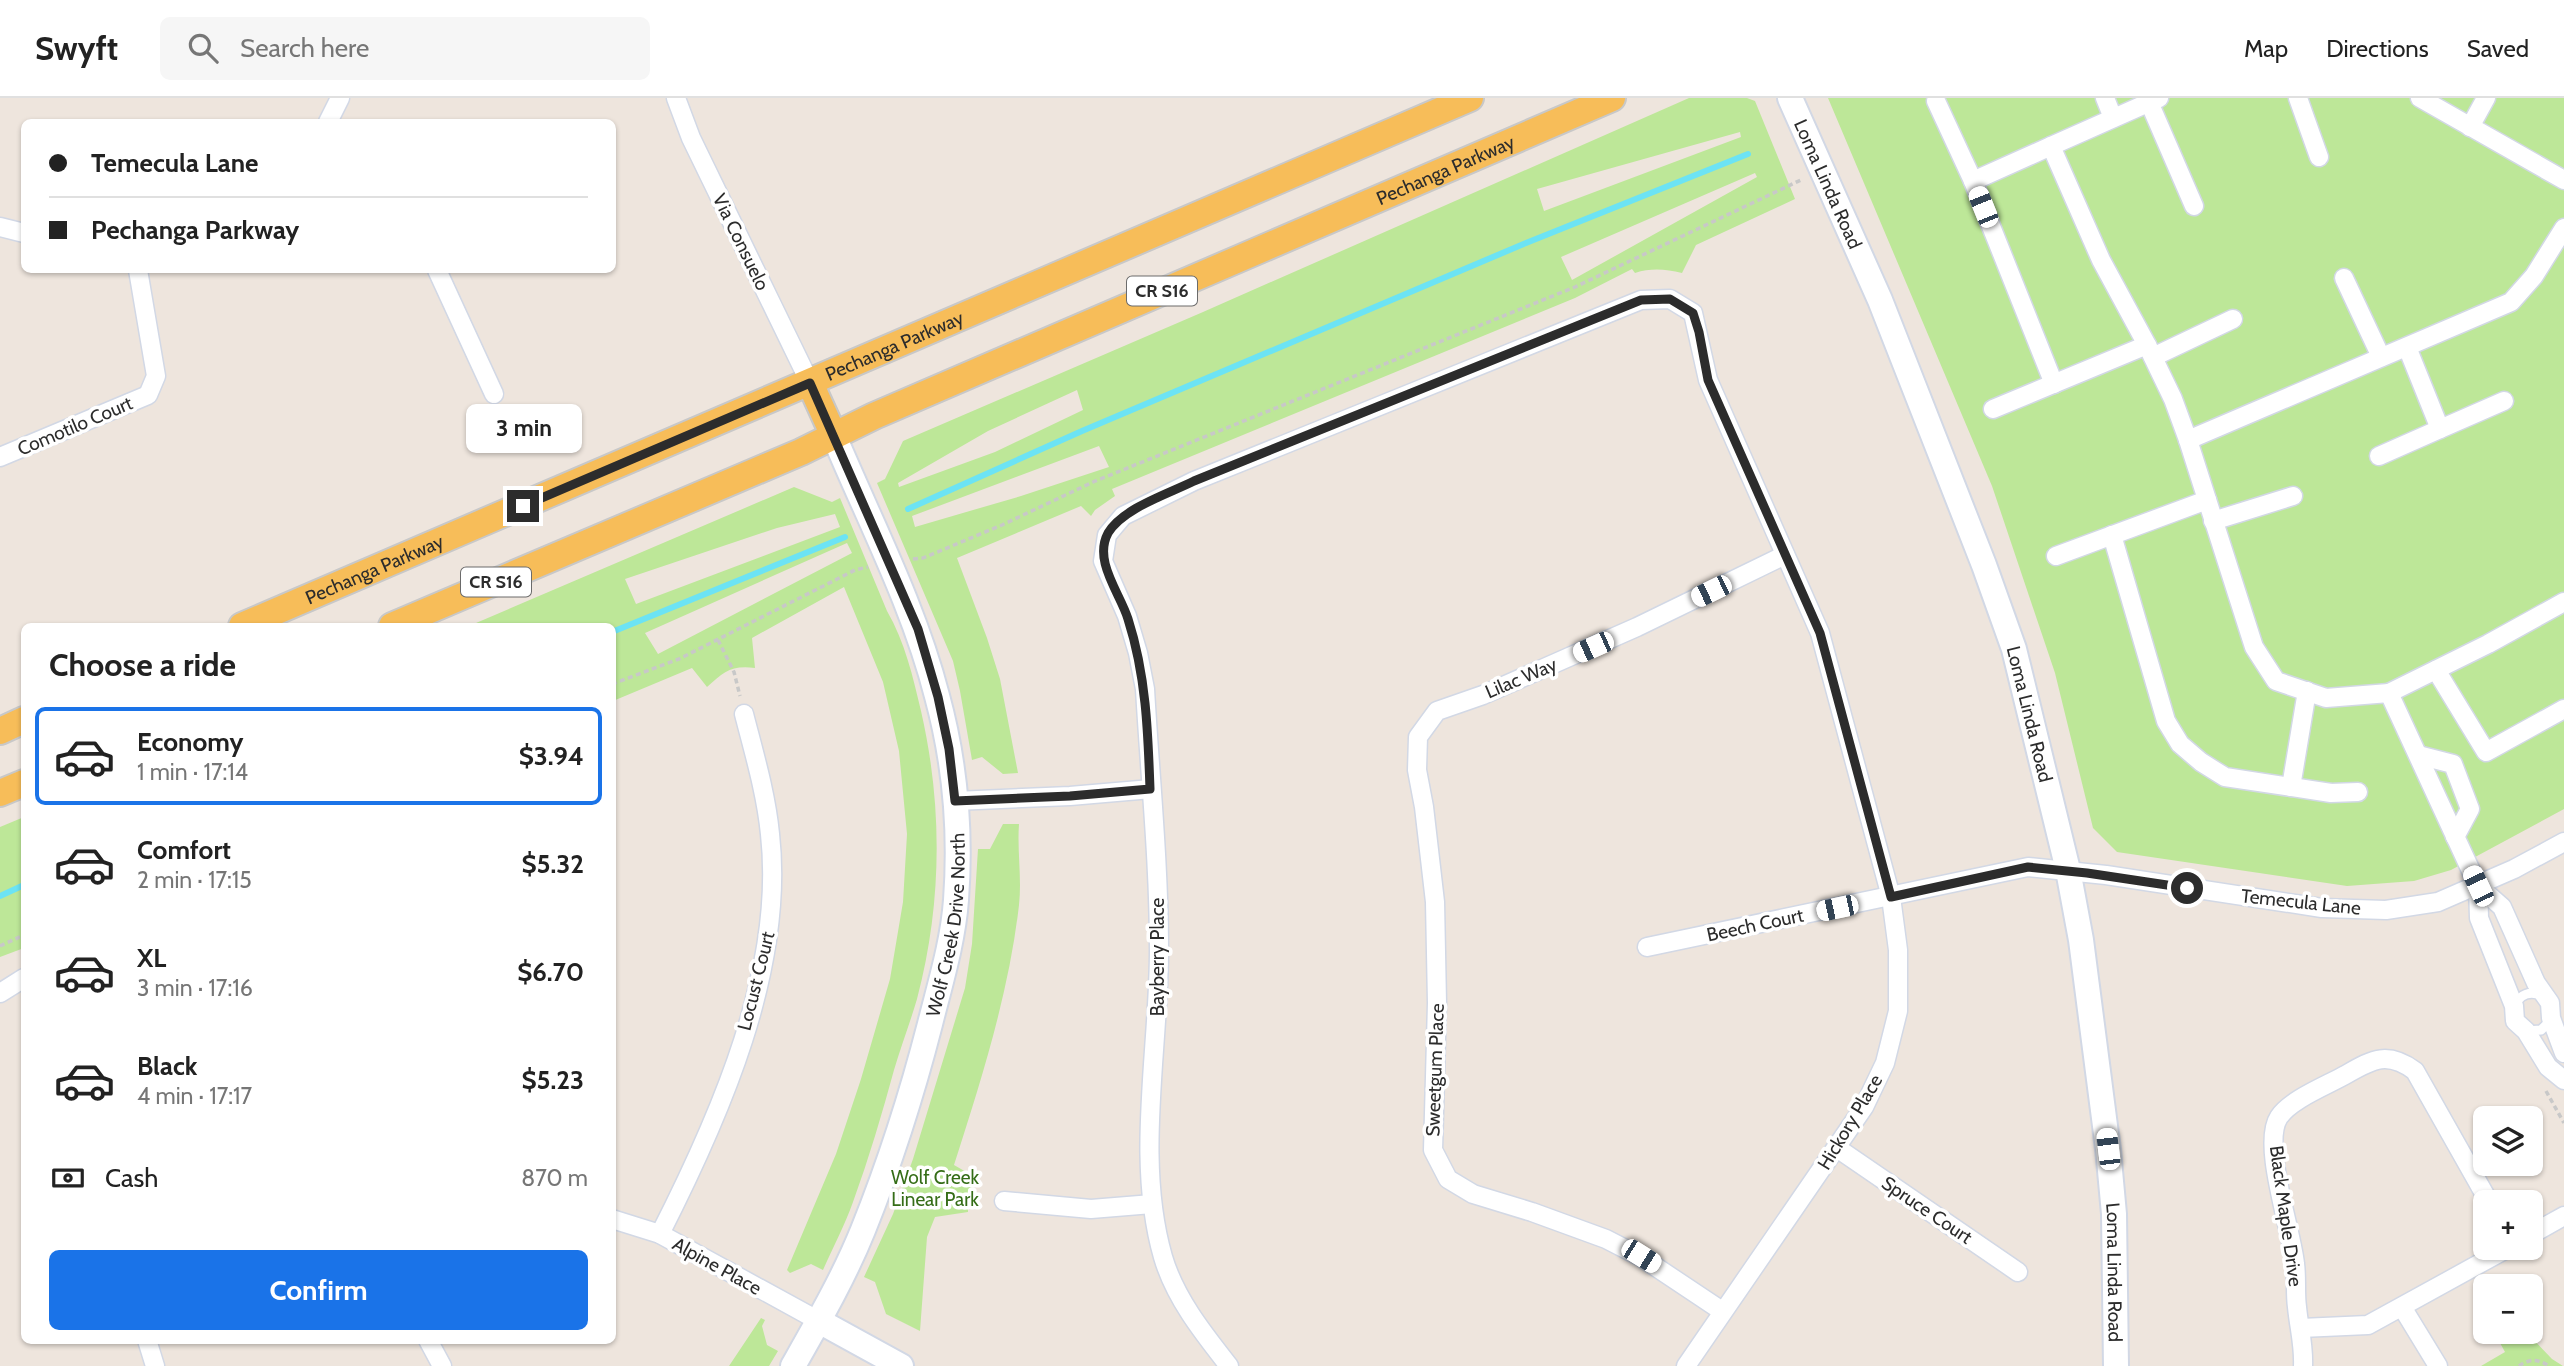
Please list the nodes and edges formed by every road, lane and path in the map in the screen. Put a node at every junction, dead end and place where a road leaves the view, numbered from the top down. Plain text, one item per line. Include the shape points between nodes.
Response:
1 (340, 98) edge
2 (676, 98) edge
3 (1470, 98) edge
4 (1612, 98) edge
5 (1790, 98) edge
6 (2105, 98) edge
7 (2298, 98) edge
8 (2420, 98) edge
9 (2486, 98) edge
10 (2154, 100) edge
11 (1936, 101) dead end
12 (2113, 118) junction
13 (330, 119) edge
14 (2470, 127) junction
15 (2051, 146) junction
16 (2319, 156) dead end
17 (1822, 171) junction
18 (2564, 180) edge
19 (1973, 181) junction
20 (2194, 206) dead end
21 (0, 227) edge
22 (2564, 228) edge
23 (21, 232) edge
24 (139, 273) edge
25 (438, 273) edge
26 (2344, 278) dead end
27 (2233, 319) dead end
28 (2407, 347) junction
29 (2150, 351) junction
30 (2381, 357) junction
31 (810, 383) junction
32 (2054, 384) junction
33 (494, 394) dead end
34 (2504, 401) dead end
35 (1993, 410) dead end
36 (2440, 429) junction
37 (834, 436) junction
38 (2188, 440) junction
39 (2379, 456) dead end
40 (0, 457) edge
41 (2293, 496) dead end
42 (2207, 500) junction
43 (2213, 521) junction
44 (1107, 535) joint
45 (2112, 535) junction
46 (1785, 555) junction
47 (2056, 556) dead end
48 (888, 562) junction
49 (2564, 602) edge
50 (249, 623) edge
51 (398, 623) edge
52 (718, 639) junction
53 (2436, 670) junction
54 (616, 683) edge
55 (2306, 691) junction
56 (2389, 692) junction
57 (2564, 709) edge
58 (744, 714) joint
59 (21, 721) edge
60 (0, 731) edge
61 (1418, 737) joint
62 (2417, 755) junction
63 (21, 784) edge
64 (2291, 787) junction
65 (1150, 789) junction
66 (2358, 792) dead end
67 (0, 793) edge
68 (955, 801) junction
69 (2455, 837) junction
70 (2564, 842) edge
71 (2068, 870) junction
72 (2478, 886) junction
73 (1891, 897) junction
74 (21, 936) edge
75 (0, 946) edge
76 (1647, 947) dead end
77 (21, 980) edge
78 (0, 993) edge
79 (2545, 997) junction
80 (2514, 1006) junction
81 (2551, 1018) junction
82 (2526, 1031) junction
83 (2564, 1053) edge
84 (2564, 1074) edge
85 (1837, 1148) junction
86 (2481, 1190) edge
87 (1004, 1201) dead end
88 (1152, 1203) junction
89 (2564, 1216) edge
90 (616, 1220) edge
91 (2543, 1228) edge
92 (660, 1234) junction
93 (2487, 1260) edge
94 (2018, 1272) dead end
95 (2403, 1307) junction
96 (1722, 1311) junction
97 (819, 1321) junction
98 (2301, 1328) junction
99 (148, 1344) edge
100 (430, 1344) edge
101 (155, 1366) edge
102 (442, 1366) edge
103 (793, 1366) edge
104 (901, 1366) edge
105 (1229, 1366) edge
106 (1686, 1366) edge
107 (2116, 1366) edge
108 (2303, 1366) edge
109 (2438, 1366) edge
110 (2519, 1366) edge
111 (2549, 1366) edge

1 - 13 street
2 - 31 street, Via Consuelo
3 - 31 main road, Pechanga Parkway / CR S16
4 - 37 main road, Pechanga Parkway / CR S16
5 - 17 street, Loma Linda Road
6 - 12 street
7 - 16 street
8 - 14 street
9 - 14 street
10 - 12 street
10 - 20 street
11 - 19 street
12 - 15 street
14 - 18 street
15 - 19 street
15 - 29 street via 2101,260
17 - 48 path via 1575,287 1093,482 923,558
17 - 71 street, Loma Linda Road via 1880,300 2009,637
19 - 32 street
21 - 23 street
22 - 28 street via 2534,276 2511,302
24 - 40 street, Comotilo Court via 156,376 148,395
25 - 33 street
26 - 30 street
27 - 29 street
28 - 30 street
28 - 36 street
29 - 32 street
29 - 38 street
30 - 38 street
31 - 37 main road
31 - 50 main road, Pechanga Parkway / CR S16
32 - 35 street
34 - 36 street
36 - 39 street
37 - 48 street, Wolf Creek Drive North
37 - 51 main road, Pechanga Parkway / CR S16
38 - 42 street
41 - 43 street
42 - 43 street
42 - 45 street
43 - 55 street via 2254,647 2276,681
44 - 46 street, Hickory Place via 1123,516 1194,481 1641,300 1670,299 1693,313 1708,380
44 - 65 street, Bayberry Place via 1103,561 1127,615 1145,689
45 - 47 street
45 - 64 street via 2166,721 2180,744 2225,777
46 - 61 street, Lilac Way via 1637,627 1437,711
46 - 73 street, Hickory Place via 1820,633
48 - 52 path via 855,570
48 - 68 street, Wolf Creek Drive North via 918,629 938,697
49 - 53 street
52 - 54 path
52 - 58 path via 734,672
53 - 56 street
53 - 57 street via 2486,752
55 - 56 street via 2326,698
55 - 64 street
56 - 62 street
58 - 92 street, Locust Court via 771,835 770,929 763,969 711,1128
59 - 60 main road
61 - 96 street, Sweetgum Place via 1417,770 1435,902 1433,1150 1448,1179 1473,1195 1532,1212 1641,1256
62 - 69 street
62 - 69 street via 2453,764 2470,809
63 - 67 main road
64 - 66 street
65 - 68 street
65 - 88 street, Bayberry Place via 1159,913
68 - 97 street, Wolf Creek Drive North via 956,903 923,1052 862,1232
69 - 72 street
70 - 72 street, Temecula Lane
71 - 72 street, Temecula Lane via 2322,908 2386,910 2438,902
71 - 73 street, Beech Court via 2028,867
71 - 107 street, Loma Linda Road via 2108,1149 2117,1281
72 - 79 street via 2502,908
72 - 80 street via 2479,919
73 - 76 street, Beech Court
73 - 85 street, Hickory Place via 1898,950 1898,1012 1885,1063
74 - 75 path
77 - 78 street
79 - 80 lane via 2524,995
79 - 81 street
80 - 82 street via 2515,1021
81 - 82 lane via 2541,1030
81 - 83 street
82 - 84 street via 2548,1067
85 - 94 street, Spruce Court
85 - 96 street, Hickory Place
86 - 98 street, Black Maple Drive via 2415,1071 2397,1060 2373,1060 2289,1106 2278,1118 2274,1135
87 - 88 street via 1090,1209
88 - 105 street, Bayberry Place via 1164,1259 1180,1295
89 - 91 street
90 - 92 street, Alpine Place
92 - 97 street, Alpine Place
93 - 95 street
95 - 98 street via 2368,1325
95 - 109 street
96 - 106 street, Hickory Place
97 - 103 street, Wolf Creek Drive North
97 - 104 street
98 - 108 street, Black Maple Drive
99 - 101 street
100 - 102 street
110 - 111 path via 2534,1360

